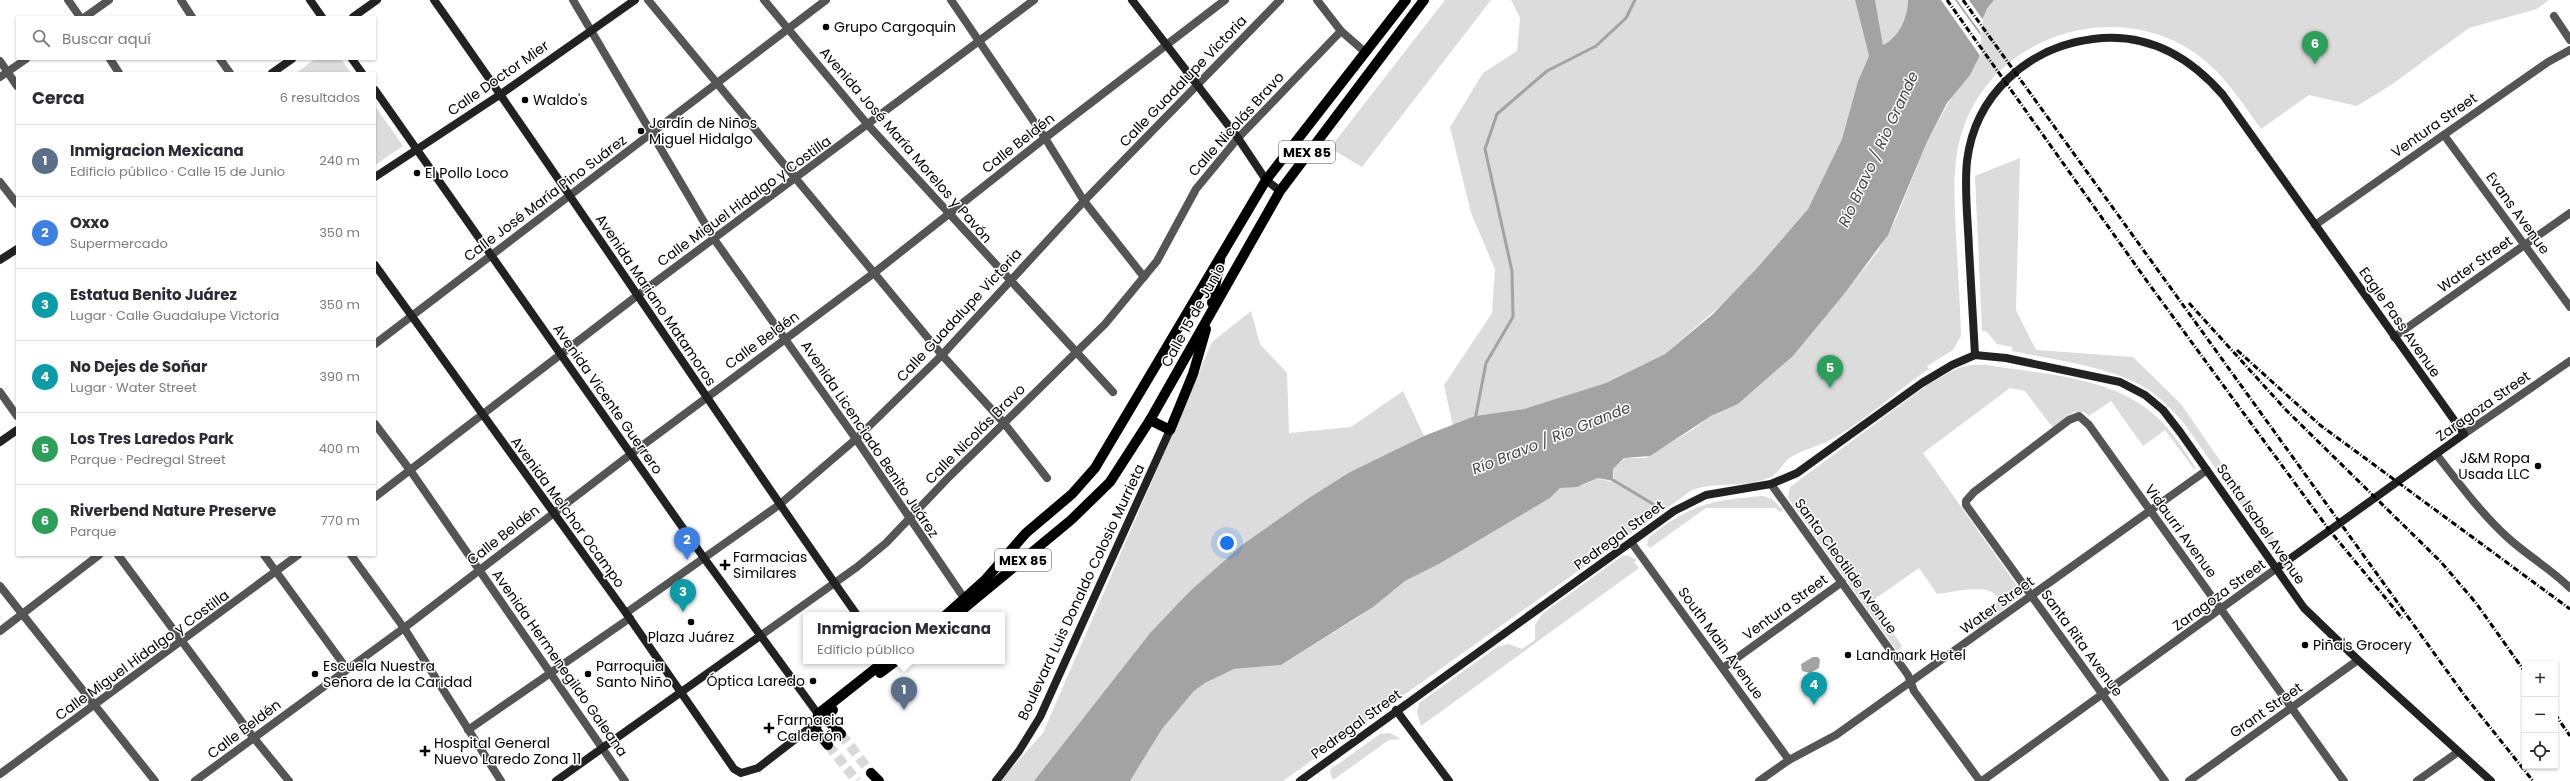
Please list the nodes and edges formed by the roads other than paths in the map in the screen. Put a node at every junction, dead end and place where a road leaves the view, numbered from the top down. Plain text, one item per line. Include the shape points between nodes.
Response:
1 (68, 0) edge
2 (109, 0) edge
3 (181, 0) edge
4 (310, 0) edge
5 (377, 0) edge
6 (434, 0) edge
7 (573, 0) edge
8 (635, 0) edge
9 (648, 0) edge
10 (764, 0) edge
11 (826, 0) edge
12 (951, 0) edge
13 (1034, 0) edge
14 (1132, 0) edge
15 (1225, 0) edge
16 (1280, 0) edge
17 (1316, 0) edge
18 (1406, 0) edge
19 (1424, 0) edge
20 (79, 16) edge
21 (86, 16) edge
22 (191, 16) edge
23 (321, 16) edge
24 (354, 16) edge
25 (2554, 16) dead end
26 (591, 29) junction
27 (788, 29) junction
28 (1341, 31) junction
29 (2570, 40) edge
30 (980, 41) junction
31 (1166, 46) junction
32 (2570, 50) edge
33 (1365, 52) junction
34 (25, 60) edge
35 (111, 60) edge
36 (221, 60) edge
37 (291, 60) edge
38 (353, 60) edge
39 (0, 61) edge
40 (8, 72) junction
41 (119, 72) edge
42 (229, 72) edge
43 (273, 72) edge
44 (361, 72) edge
45 (0, 77) edge
46 (717, 83) junction
47 (16, 84) edge
48 (1197, 87) junction
49 (376, 91) edge
50 (501, 94) junction
51 (868, 125) junction
52 (652, 133) junction
53 (2444, 135) junction
54 (1045, 138) junction
55 (1238, 138) junction
56 (417, 149) junction
57 (376, 176) edge
58 (796, 179) junction
59 (1266, 180) junction
60 (0, 182) edge
61 (1280, 191) junction
62 (570, 195) junction
63 (1084, 201) junction
64 (16, 203) edge
65 (2570, 213) edge
66 (949, 214) junction
67 (2315, 225) junction
68 (714, 239) junction
69 (2526, 244) junction
70 (16, 250) edge
71 (1221, 254) junction
72 (492, 255) junction
73 (0, 260) edge
74 (376, 266) edge
75 (874, 273) junction
76 (1144, 277) junction
77 (1010, 280) junction
78 (638, 295) junction
79 (2570, 307) edge
80 (1209, 316) junction
81 (411, 317) junction
82 (2394, 337) junction
83 (786, 340) junction
84 (376, 343) edge
85 (1075, 353) junction
86 (560, 355) junction
87 (942, 355) junction
88 (1975, 355) junction
89 (2570, 361) edge
90 (0, 392) edge
91 (1113, 392) dead end
92 (706, 398) junction
93 (16, 415) edge
94 (482, 416) junction
95 (2079, 416) joint
96 (1150, 420) junction
97 (1004, 423) junction
98 (376, 425) edge
99 (1170, 430) junction
100 (16, 431) edge
101 (2464, 434) junction
102 (856, 439) junction
103 (0, 442) edge
104 (631, 454) junction
105 (2436, 454) junction
106 (410, 470) junction
107 (2207, 470) junction
108 (1046, 478) dead end
109 (1771, 484) junction
110 (376, 496) edge
111 (779, 505) junction
112 (2151, 511) junction
113 (553, 514) junction
114 (909, 521) junction
115 (1631, 542) junction
116 (98, 556) edge
117 (119, 556) edge
118 (265, 556) edge
119 (297, 556) edge
120 (352, 556) edge
121 (704, 558) junction
122 (2277, 568) junction
123 (480, 570) junction
124 (275, 572) junction
125 (1842, 582) junction
126 (835, 584) junction
127 (0, 586) edge
128 (2570, 588) edge
129 (2032, 596) junction
130 (964, 598) junction
131 (974, 601) junction
132 (2222, 610) junction
133 (855, 612) edge
134 (949, 612) edge
135 (960, 612) edge
136 (22, 614) junction
137 (628, 616) junction
138 (404, 628) junction
139 (0, 631) edge
140 (760, 636) junction
141 (182, 642) junction
142 (2358, 660) junction
143 (888, 664) edge
144 (1723, 668) junction
145 (347, 669) junction
146 (551, 673) junction
147 (1911, 683) junction
148 (681, 693) junction
149 (2103, 694) junction
150 (95, 706) junction
151 (2292, 708) junction
152 (1396, 710) junction
153 (819, 718) junction
154 (468, 730) junction
155 (840, 734) tunnel mouth
156 (253, 737) junction
157 (828, 745) tunnel mouth
158 (604, 749) junction
159 (2458, 752) junction
160 (1789, 760) junction
161 (871, 773) tunnel mouth
162 (0, 774) edge
163 (155, 781) edge
164 (195, 781) edge
165 (289, 781) edge
166 (501, 781) edge
167 (556, 781) edge
168 (625, 781) edge
169 (879, 781) edge
170 (996, 781) edge
171 (1300, 781) edge
172 (1449, 781) edge
173 (1759, 781) edge
174 (1981, 781) edge
175 (2165, 781) edge
176 (2189, 781) edge
177 (2344, 781) edge
178 (2417, 781) edge
179 (2491, 781) edge

1 - 20 street
2 - 21 street
3 - 22 street
4 - 23 main road
5 - 24 main road
6 - 50 main road, Avenida Mariano Matamoros
7 - 26 street, Avenida Licenciado Benito Juárez
8 - 26 main road, Calle Doctor Mier
9 - 46 street
10 - 27 street, Avenida José María Morelos y Pavón
11 - 27 street, Calle José María Pino Suárez
12 - 30 street
13 - 30 street, Calle Miguel Hidalgo y Costilla
14 - 31 main road
15 - 31 street, Calle Beldén
16 - 48 street, Calle Guadalupe Victoria
17 - 28 street
18 - 33 main road, Calle 15 de Junio / MEX 85
19 - 61 main road, Calle 15 de Junio / MEX 85
25 - 29 street
26 - 50 main road, Calle Doctor Mier
26 - 52 street, Avenida Licenciado Benito Juárez
27 - 46 street, Calle José María Pino Suárez
27 - 51 street, Avenida José María Morelos y Pavón
28 - 33 street
28 - 55 street, Calle Nicolás Bravo
30 - 51 street, Calle Miguel Hidalgo y Costilla
30 - 54 street
31 - 48 main road
31 - 54 street, Calle Beldén
32 - 53 street, Ventura Street via 2548,62
33 - 59 main road, Calle 15 de Junio / MEX 85
34 - 40 street
35 - 41 street
36 - 42 street
37 - 43 main road
38 - 44 main road
39 - 40 street
40 - 45 street
40 - 47 street
46 - 52 street, Calle José María Pino Suárez
46 - 58 street
48 - 55 main road
48 - 63 street, Calle Guadalupe Victoria
49 - 56 main road, Avenida Vicente Guerrero
50 - 56 main road, Calle Doctor Mier
50 - 62 main road, Avenida Mariano Matamoros
51 - 58 street, Calle Miguel Hidalgo y Costilla
51 - 66 street, Avenida José María Morelos y Pavón
52 - 62 street, Calle José María Pino Suárez
52 - 68 street, Avenida Licenciado Benito Juárez
53 - 67 street, Ventura Street
53 - 69 street, Evans Avenue
54 - 63 street
54 - 66 street, Calle Beldén
55 - 59 main road
55 - 76 street, Calle Nicolás Bravo via 1196,188 1170,239
56 - 57 main road, Calle Doctor Mier
56 - 72 main road, Avenida Vicente Guerrero
58 - 68 street, Calle Miguel Hidalgo y Costilla
58 - 75 street
59 - 61 main road
59 - 71 main road, Calle 15 de Junio / MEX 85
60 - 64 street
61 - 80 main road, Calle 15 de Junio / MEX 85
62 - 72 street, Calle José María Pino Suárez
62 - 78 main road, Avenida Mariano Matamoros
63 - 76 street
63 - 77 street, Calle Guadalupe Victoria
65 - 69 street, Water Street
66 - 75 street, Calle Beldén
66 - 77 street, Avenida José María Morelos y Pavón
67 - 82 main road, Eagle Pass Avenue
67 - 88 main road, Eagle Pass Avenue via 2223,95 2202,73 2178,55 2155,44 2126,38 2087,39 2061,46 2025,64 2004,82 1979,118 1971,140 1966,192
68 - 78 street, Calle Miguel Hidalgo y Costilla
68 - 83 street, Avenida Licenciado Benito Juárez
69 - 79 street, Evans Avenue
69 - 82 street, Water Street
70 - 73 main road
71 - 80 main road
71 - 130 main road, Calle 15 de Junio / MEX 85 via 1095,468 1072,494 1026,533 985,580
72 - 81 street, Calle José María Pino Suárez
72 - 86 main road, Avenida Vicente Guerrero
74 - 81 main road, Avenida Melchor Ocampo
75 - 83 street, Calle Beldén
75 - 87 street
76 - 85 street, Calle Nicolás Bravo
77 - 85 street, Avenida José María Morelos y Pavón
77 - 87 street, Calle Guadalupe Victoria
78 - 86 street, Calle Miguel Hidalgo y Costilla
78 - 92 main road, Avenida Mariano Matamoros
80 - 96 main road, Calle 15 de Junio / MEX 85
80 - 99 main road via 1193,374
81 - 84 street, Calle José María Pino Suárez
81 - 94 main road, Avenida Melchor Ocampo
82 - 101 main road, Eagle Pass Avenue
83 - 92 street, Calle Beldén
83 - 102 street, Avenida Licenciado Benito Juárez
85 - 91 street, Avenida José María Morelos y Pavón
85 - 97 street, Calle Nicolás Bravo
86 - 94 street, Calle Miguel Hidalgo y Costilla
86 - 104 main road, Avenida Vicente Guerrero
87 - 97 street
87 - 102 street, Calle Guadalupe Victoria
88 - 107 main road, Santa Isabel Avenue via 2006,358 2120,382 2145,395 2163,410
88 - 109 main road, Pedregal Street via 1922,383 1797,473
89 - 101 street, Zaragoza Street
90 - 93 street
92 - 104 street, Calle Beldén
92 - 111 main road, Avenida Mariano Matamoros
94 - 106 street, Calle Miguel Hidalgo y Costilla
94 - 113 main road, Avenida Melchor Ocampo
95 - 112 street, Vidaurri Avenue via 2090,426
95 - 129 street, Santa Rita Avenue via 2069,420 1974,492 1966,501 1968,509
96 - 99 main road
96 - 131 main road, Calle 15 de Junio / MEX 85 via 1120,468 1093,500
97 - 108 street
97 - 114 street, Calle Nicolás Bravo
98 - 106 street, Avenida Hermenegildo Galeana
99 - 170 main road, Boulevard Luis Donaldo Colosio Murrieta via 1040,717
100 - 103 main road
101 - 105 main road, Zaragoza Street
102 - 111 street, Calle Guadalupe Victoria
102 - 114 street, Avenida Licenciado Benito Juárez
104 - 113 street, Calle Beldén
104 - 121 main road, Avenida Vicente Guerrero
105 - 122 main road, Zaragoza Street
105 - 128 street via 2464,490 2506,536 2555,573
106 - 110 street, Calle Miguel Hidalgo y Costilla
106 - 123 street, Avenida Hermenegildo Galeana
107 - 112 street, Water Street
107 - 122 main road, Santa Isabel Avenue
109 - 115 main road, Pedregal Street via 1706,495 1689,502
109 - 125 street, Santa Cleotilde Avenue
111 - 121 street, Calle Guadalupe Victoria
111 - 126 main road, Avenida Mariano Matamoros
112 - 129 street, Water Street
112 - 132 street, Vidaurri Avenue
113 - 123 street, Calle Beldén
113 - 137 main road, Avenida Melchor Ocampo
114 - 126 street, Calle Nicolás Bravo
114 - 130 street, Avenida Licenciado Benito Juárez
115 - 144 street, South Main Avenue
115 - 152 main road, Pedregal Street
116 - 136 street
117 - 141 street
118 - 124 street
119 - 124 street, Calle Miguel Hidalgo y Costilla
120 - 138 street
121 - 137 street, Calle Guadalupe Victoria
121 - 140 main road, Avenida Vicente Guerrero
122 - 132 street, Zaragoza Street
122 - 142 main road, Santa Isabel Avenue via 2304,608
123 - 138 street, Calle Beldén
123 - 146 street, Avenida Hermenegildo Galeana
124 - 141 street, Calle Miguel Hidalgo y Costilla
124 - 145 street
125 - 144 street, Ventura Street
125 - 147 street, Santa Cleotilde Avenue
126 - 133 main road, Avenida Mariano Matamoros
126 - 140 street, Calle Nicolás Bravo
127 - 136 street
129 - 147 street, Water Street
129 - 149 street, Santa Rita Avenue
130 - 131 street
130 - 134 main road, Calle 15 de Junio / MEX 85
131 - 135 main road, Calle 15 de Junio / MEX 85
132 - 149 street, Zaragoza Street
132 - 151 street, Vidaurri Avenue
136 - 139 street
136 - 150 street
137 - 146 street, Calle Guadalupe Victoria
137 - 148 main road, Avenida Melchor Ocampo
138 - 145 street, Calle Beldén
138 - 154 street
140 - 148 main road, Calle Nicolás Bravo
140 - 153 main road, Avenida Vicente Guerrero
141 - 150 street, Calle Miguel Hidalgo y Costilla
141 - 156 street
142 - 151 street, Grant Street
142 - 159 main road, Santa Isabel Avenue
143 - 153 main road
144 - 160 street, South Main Avenue
145 - 156 street, Calle Beldén
146 - 154 street, Calle Guadalupe Victoria
146 - 158 street, Avenida Hermenegildo Galeana
147 - 160 street, Water Street via 1836,735
147 - 174 street, Santa Cleotilde Avenue via 1914,691
148 - 153 main road, Avenida Melchor Ocampo via 734,769 741,773 758,768
148 - 158 main road, Calle Nicolás Bravo
149 - 174 street, Zaragoza Street
149 - 175 street, Santa Rita Avenue
150 - 162 street, Calle Miguel Hidalgo y Costilla
150 - 163 street
151 - 176 street, Grant Street
151 - 177 street, Vidaurri Avenue
152 - 171 main road, Pedregal Street
152 - 172 main road
153 - 155 main road
153 - 157 main road via 816,730
154 - 166 street
156 - 164 street, Calle Beldén
156 - 165 street
158 - 167 main road, Calle Nicolás Bravo
158 - 168 street, Avenida Hermenegildo Galeana
159 - 178 street
159 - 179 main road, Santa Isabel Avenue
160 - 173 street, Water Street
161 - 169 main road

